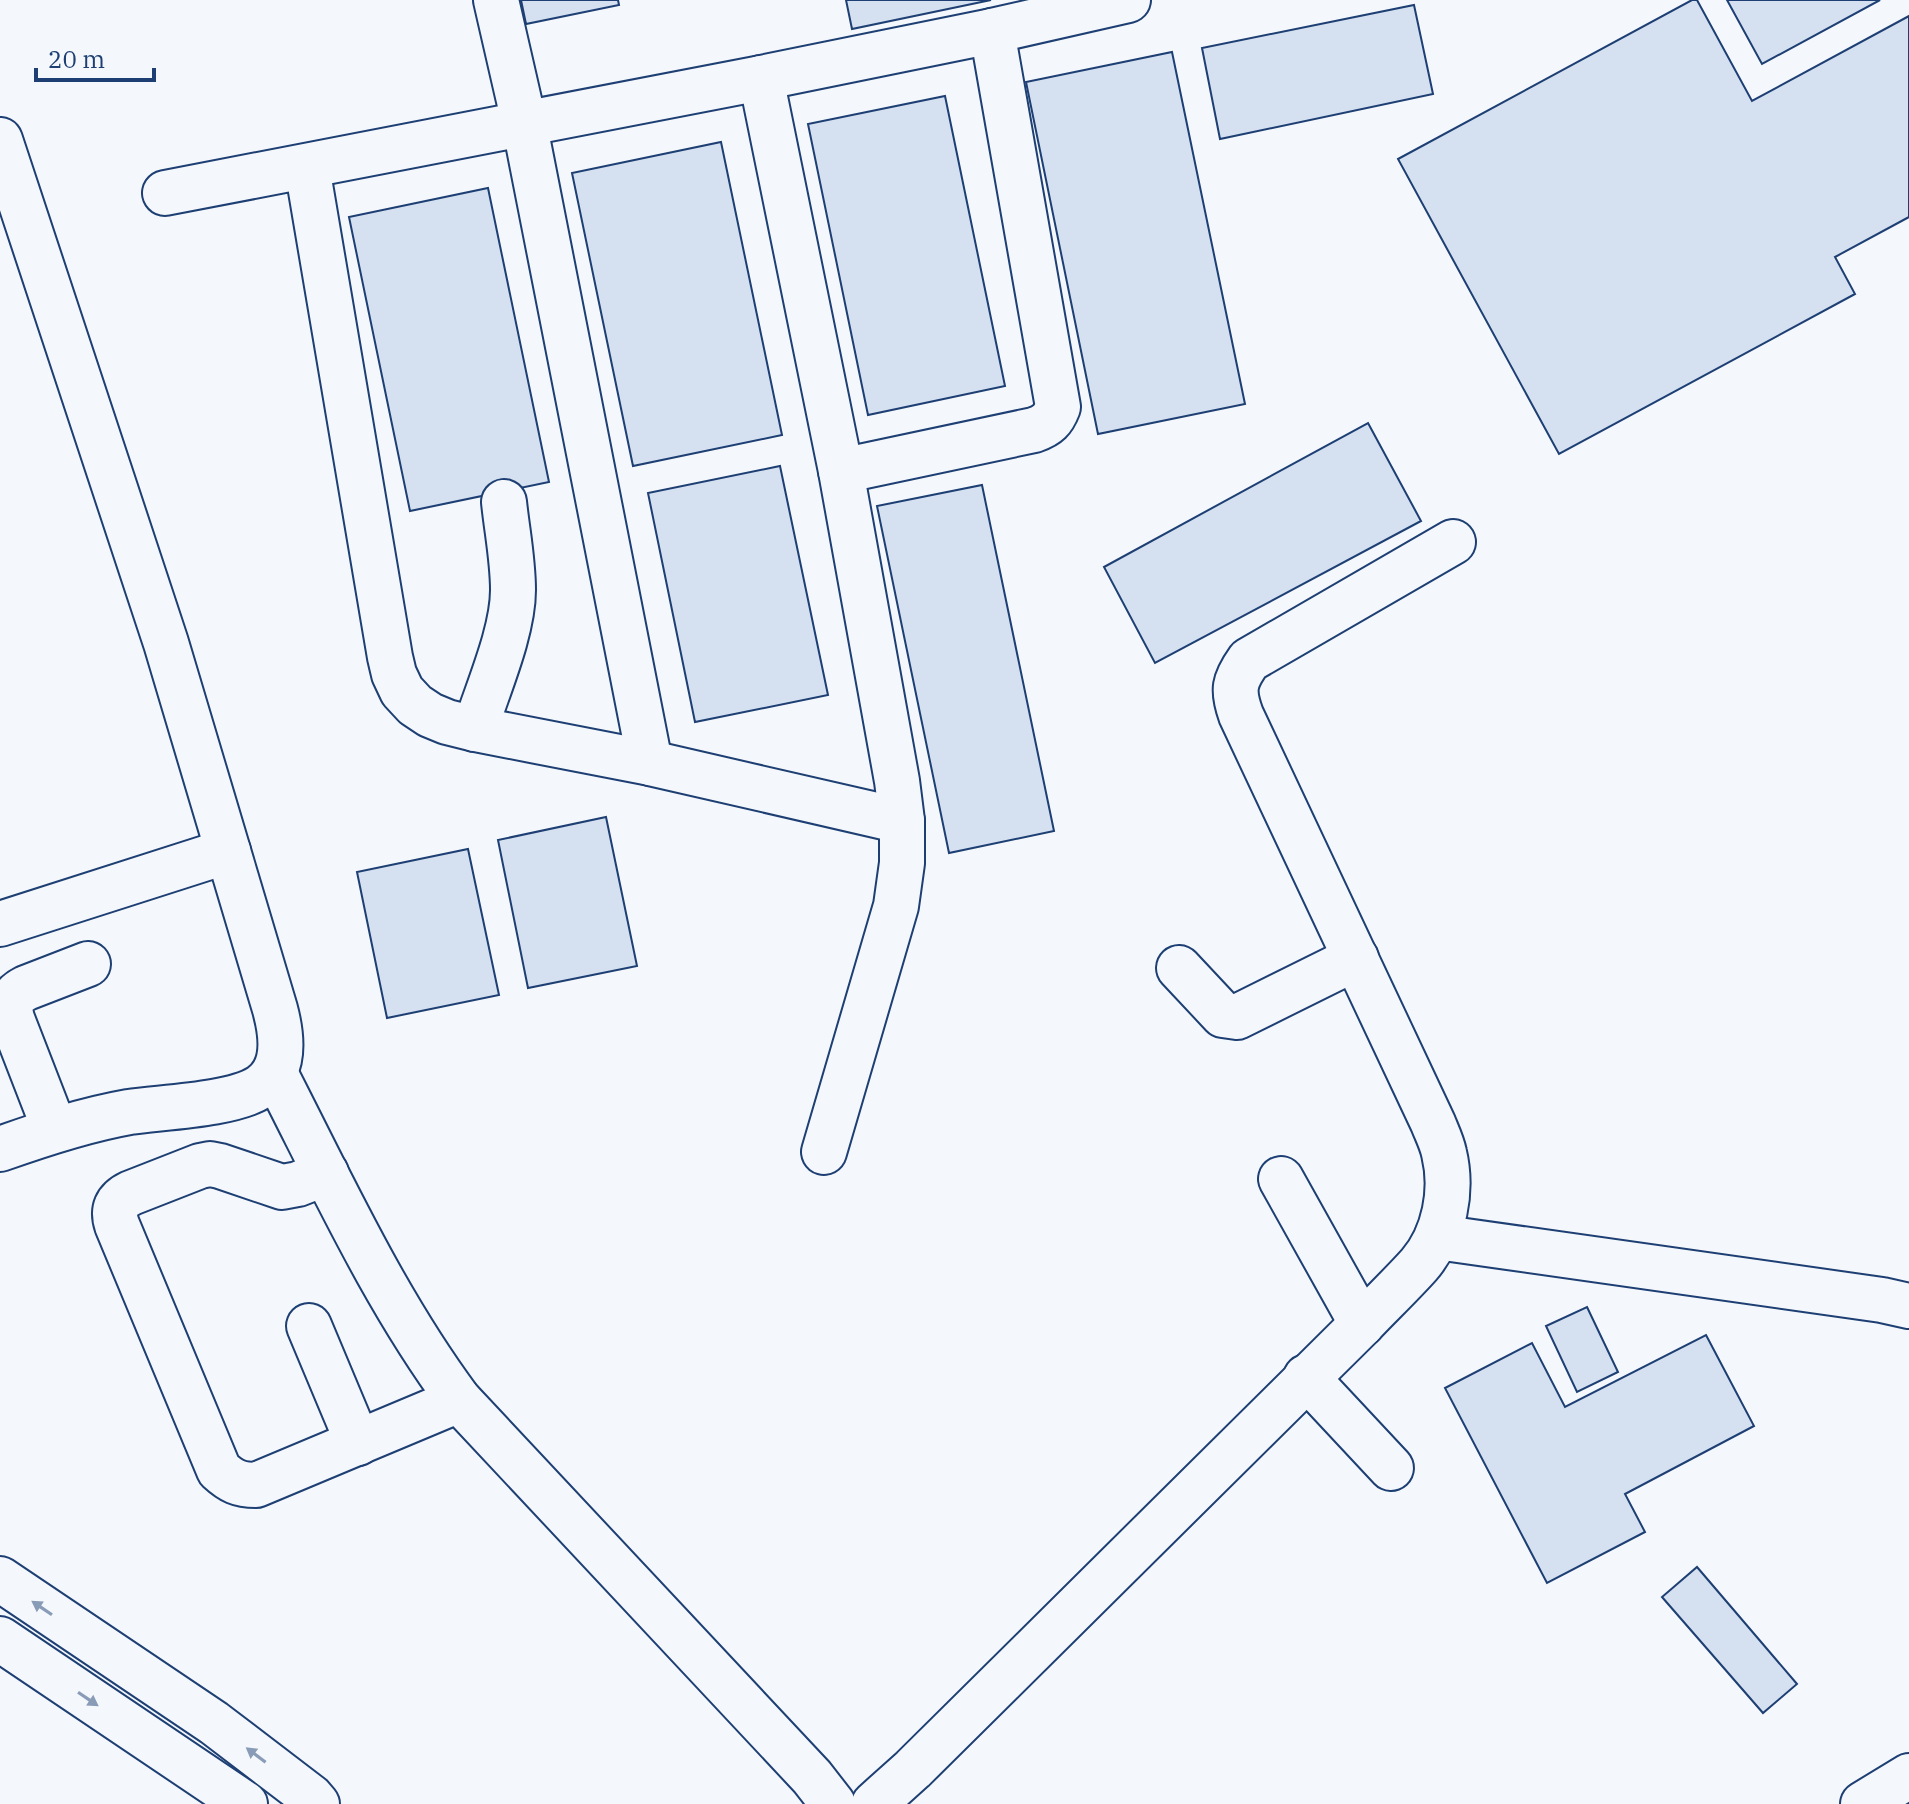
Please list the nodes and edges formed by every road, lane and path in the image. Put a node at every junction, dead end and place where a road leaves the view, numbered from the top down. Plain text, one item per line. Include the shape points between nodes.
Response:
1 (496, 0) edge
2 (1128, 0) edge
3 (992, 31) junction
4 (761, 78) junction
5 (524, 122) junction
6 (0, 140) edge
7 (307, 167) junction
8 (165, 193) dead end
9 (841, 471) junction
10 (504, 502) dead end
11 (1453, 542) dead end
12 (475, 729) junction
13 (650, 763) junction
14 (902, 821) junction
15 (228, 851) junction
16 (0, 924) edge
17 (1356, 958) junction
18 (88, 964) dead end
19 (1179, 968) dead end
20 (10, 1043) edge
21 (275, 1073) junction
22 (55, 1130) junction
23 (0, 1149) edge
24 (824, 1152) dead end
25 (326, 1173) junction
26 (1281, 1179) dead end
27 (1437, 1237) junction
28 (1909, 1306) edge
29 (1362, 1324) junction
30 (309, 1326) dead end
31 (1306, 1377) junction
32 (459, 1400) junction
33 (358, 1443) junction
34 (1391, 1468) dead end
35 (0, 1579) edge
36 (0, 1639) edge
37 (1909, 1776) edge
38 (245, 1804) edge
39 (317, 1804) edge
40 (833, 1804) edge
41 (874, 1804) edge
42 (1863, 1804) edge

1 - 5 lane
2 - 3 lane
3 - 4 lane
3 - 9 lane via 1058,407 1046,426 1034,430
4 - 5 lane
4 - 9 lane
5 - 7 lane
5 - 13 lane
6 - 15 lane via 166,643
7 - 8 lane
7 - 12 lane via 394,674 415,705
9 - 14 lane
10 - 12 lane via 512,610
11 - 17 lane via 1266,649 1237,676 1234,696 1241,715
12 - 13 lane
13 - 14 lane
14 - 24 lane via 896,906
15 - 16 lane
15 - 21 lane via 280,1030
17 - 19 lane via 1237,1017 1223,1015
17 - 27 lane via 1444,1151 1448,1180
18 - 20 lane via 17,992 9,1009
20 - 22 lane
21 - 22 lane via 261,1087 236,1097
21 - 25 lane
22 - 23 lane
25 - 32 lane via 405,1322
25 - 33 lane via 282,1187 220,1166 200,1166 122,1198 114,1216 219,1470 229,1480 256,1485
26 - 29 lane
27 - 28 lane
27 - 29 lane via 1421,1263
29 - 31 lane
30 - 33 lane
31 - 34 lane
31 - 41 lane
32 - 33 lane
32 - 40 lane
39 -> 35 lane via 214,1723
36 -> 38 lane
37 - 42 lane

